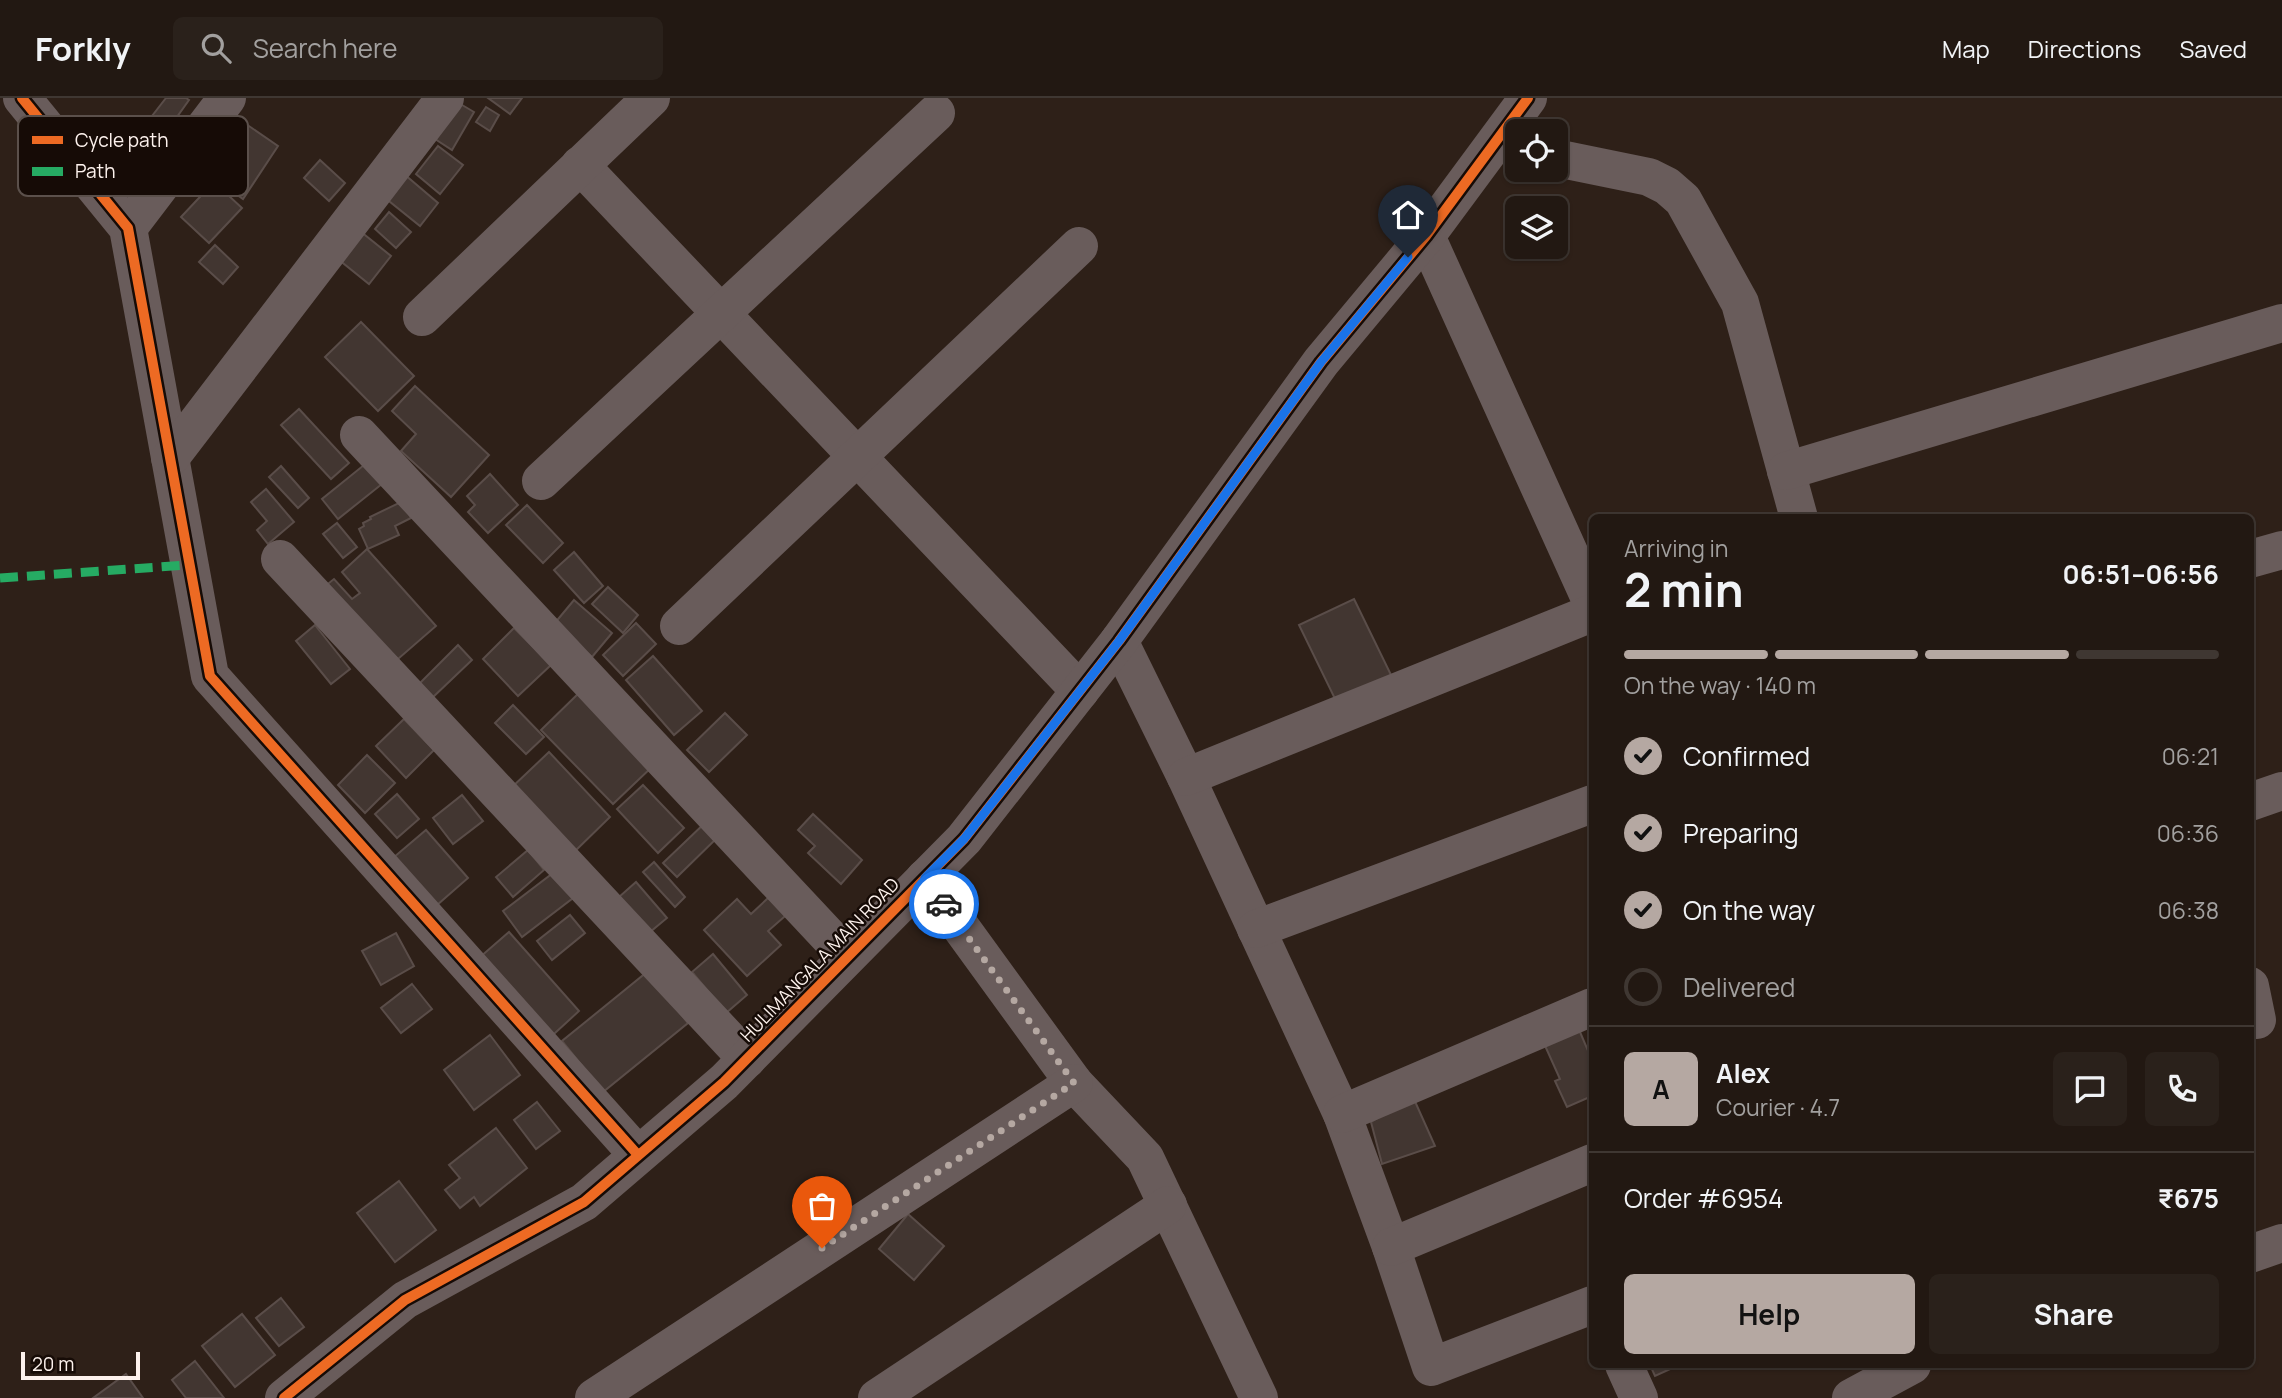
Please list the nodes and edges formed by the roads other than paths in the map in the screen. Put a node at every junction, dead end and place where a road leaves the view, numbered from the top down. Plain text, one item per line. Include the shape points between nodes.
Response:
1 (22, 98) edge
2 (227, 98) edge
3 (445, 98) edge
4 (651, 98) edge
5 (1528, 98) edge
6 (936, 113) dead end
7 (37, 116) edge
8 (213, 116) edge
9 (1518, 119) edge
10 (1505, 148) edge
11 (1568, 160) edge
12 (580, 165) junction
13 (102, 196) edge
14 (152, 196) edge
15 (128, 228) junction
16 (1426, 236) junction
17 (1079, 246) dead end
18 (721, 313) junction
19 (422, 317) dead end
20 (2282, 323) edge
21 (359, 435) dead end
22 (170, 458) junction
23 (858, 458) junction
24 (1786, 471) junction
25 (541, 481) dead end
26 (1798, 514) edge
27 (2282, 550) edge
28 (2254, 558) edge
29 (280, 559) dead end
30 (1589, 596) edge
31 (1589, 614) edge
32 (679, 626) dead end
33 (1119, 641) junction
34 (1080, 691) junction
35 (1186, 777) junction
36 (2282, 791) edge
37 (2254, 801) edge
38 (1589, 805) edge
39 (925, 878) junction
40 (1256, 929) junction
41 (847, 956) junction
42 (1589, 1008) edge
43 (747, 1059) junction
44 (1074, 1083) junction
45 (1342, 1114) junction
46 (638, 1155) junction
47 (1589, 1164) edge
48 (1168, 1205) junction
49 (2282, 1243) edge
50 (1391, 1247) junction
51 (2254, 1253) edge
52 (1589, 1306) edge
53 (1625, 1368) edge
54 (1906, 1368) edge
55 (1252, 1395) edge
56 (284, 1398) edge
57 (594, 1398) edge
58 (877, 1398) edge
59 (1639, 1398) edge
60 (1851, 1398) edge

1 - 7 street
2 - 8 street
3 - 22 street
4 - 12 street
5 - 9 street, HULIMANGALA MAIN ROAD
6 - 18 street
10 - 16 street, HULIMANGALA MAIN ROAD
11 - 24 street via 1649,177 1683,200 1740,303
12 - 18 street
12 - 19 street
13 - 15 street
14 - 15 street
15 - 22 street
16 - 30 street
16 - 33 street, HULIMANGALA MAIN ROAD via 1321,362
17 - 23 street
18 - 23 street
18 - 25 street
20 - 24 street
21 - 41 street
22 - 46 street via 210,676
23 - 32 street
23 - 34 street
24 - 26 street
27 - 28 street
29 - 43 street
31 - 35 street
33 - 34 street, HULIMANGALA MAIN ROAD
33 - 35 street
34 - 39 street, HULIMANGALA MAIN ROAD via 964,839
35 - 40 street
36 - 37 street
38 - 40 street
39 - 41 street, HULIMANGALA MAIN ROAD
39 - 44 street
40 - 45 street
41 - 43 street, HULIMANGALA MAIN ROAD
42 - 45 street
43 - 46 street, HULIMANGALA MAIN ROAD
44 - 48 street via 1145,1158
44 - 57 street
45 - 50 street
46 - 56 street, HULIMANGALA MAIN ROAD via 584,1202 405,1300
47 - 50 street
48 - 55 street
48 - 58 street
49 - 51 street
50 - 52 street via 1431,1367
53 - 59 street
54 - 60 street

